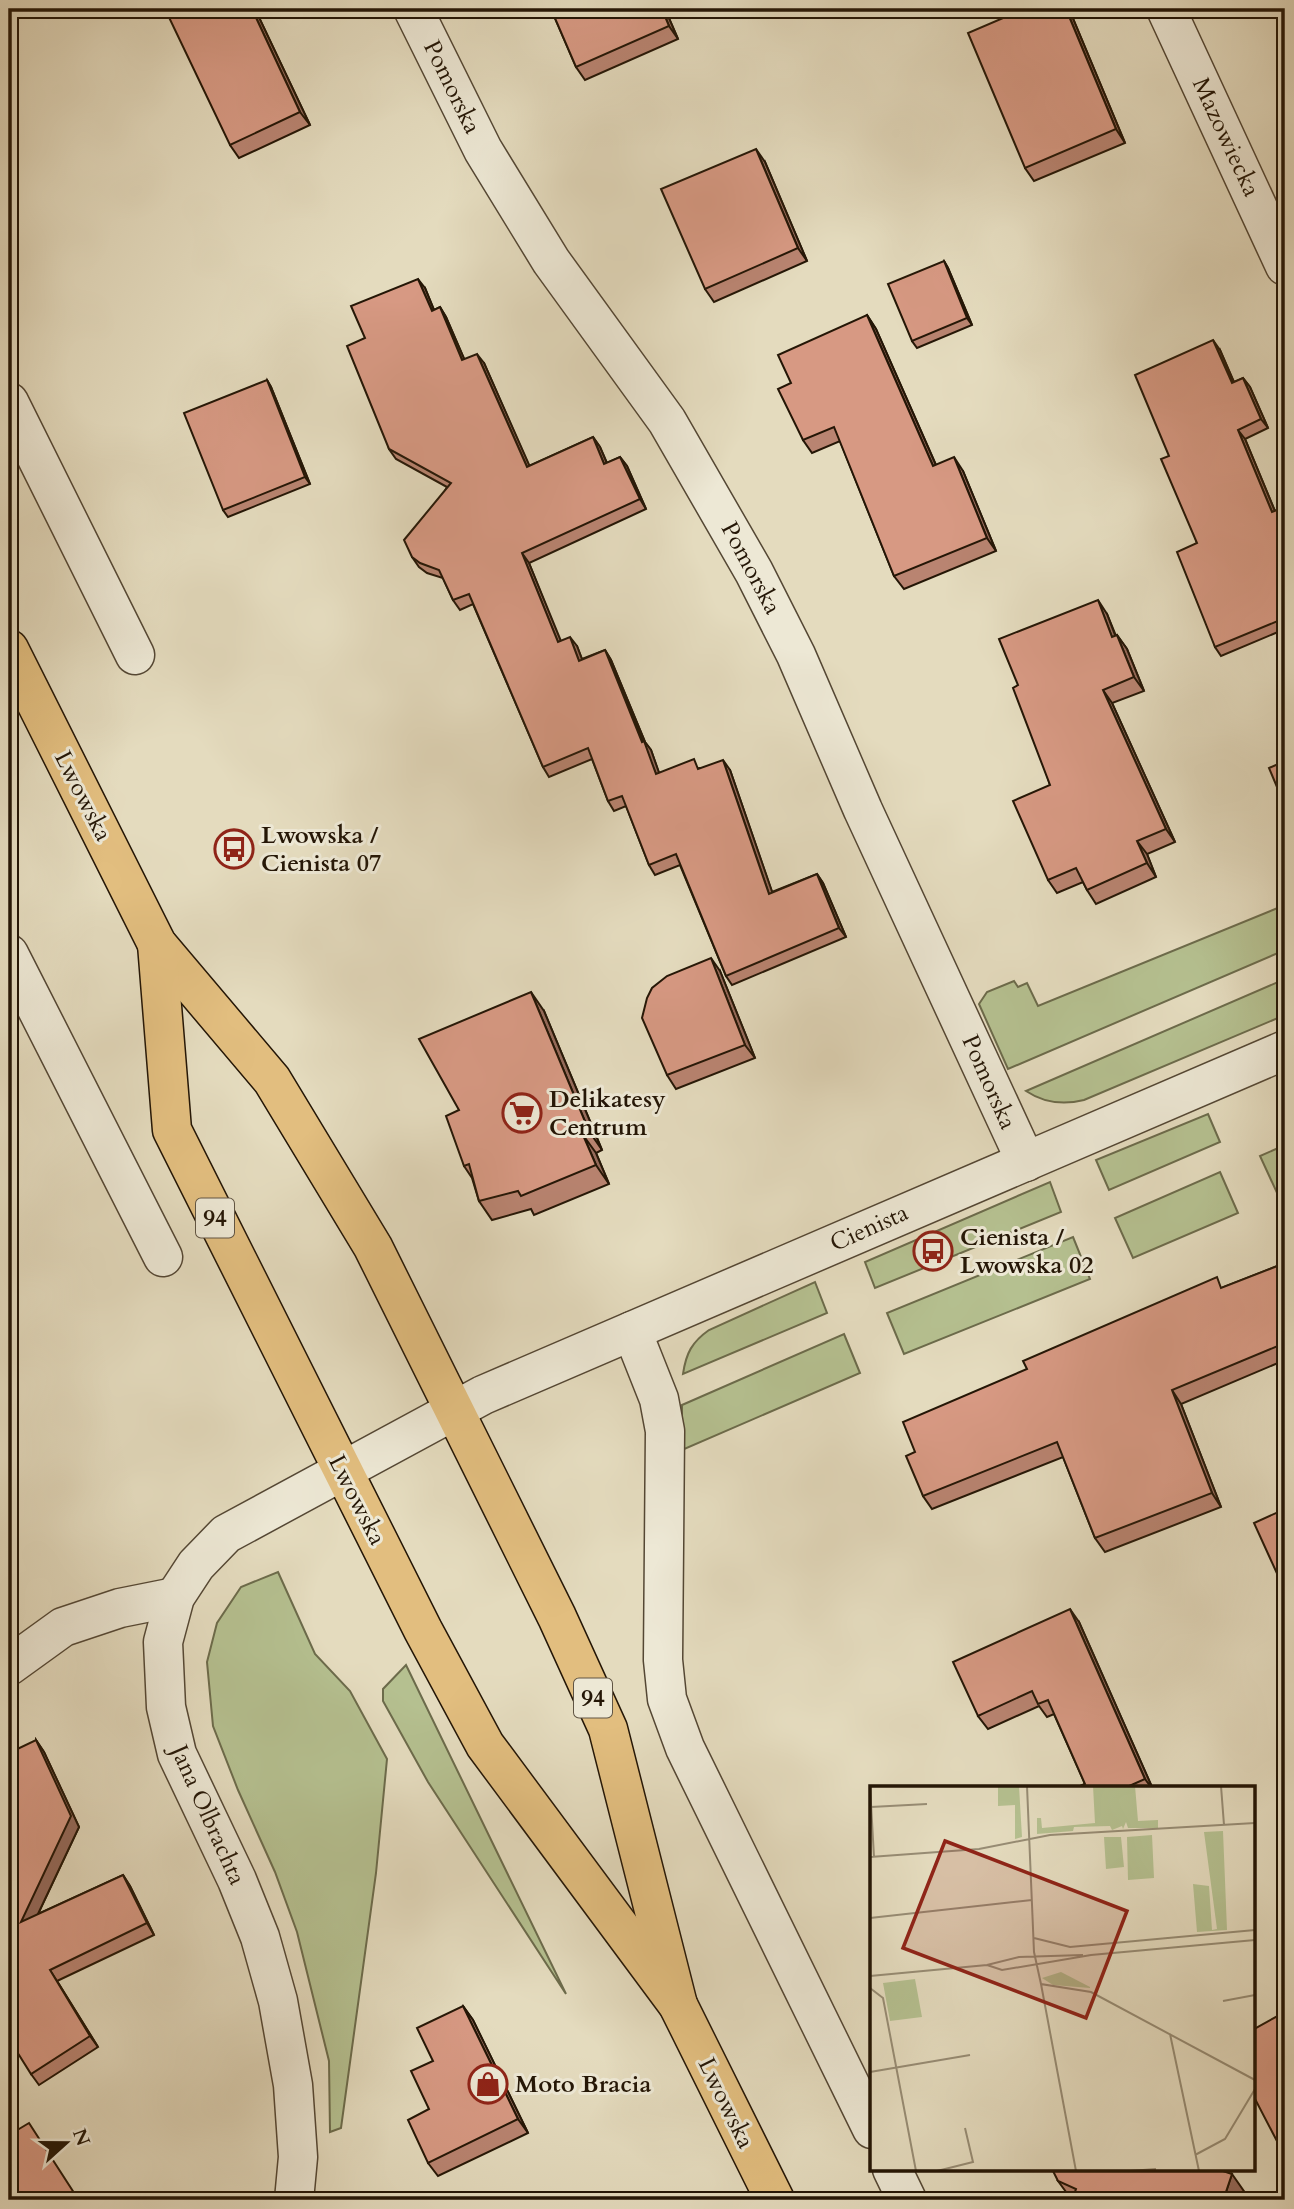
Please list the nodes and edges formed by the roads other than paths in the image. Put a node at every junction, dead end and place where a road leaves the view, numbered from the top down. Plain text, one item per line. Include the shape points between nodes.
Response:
1 (413, 9) edge
2 (1166, 9) edge
3 (1285, 266) edge
4 (9, 402) edge
5 (9, 649) edge
6 (135, 654) dead end
7 (157, 943) junction
8 (9, 954) edge
9 (1285, 1050) edge
10 (1026, 1162) junction
11 (163, 1257) dead end
12 (632, 1331) junction
13 (454, 1411) junction
14 (343, 1472) junction
15 (175, 1597) junction
16 (9, 1666) edge
17 (678, 2005) junction
18 (870, 2125) edge
19 (892, 2170) edge
20 (294, 2200) edge
21 (775, 2200) edge
22 (907, 2200) edge

1 - 10 street, Pomorska via 483,150 551,261 667,421 754,572
2 - 3 street, Mazowiecka
4 - 6 street
5 - 7 main road, Lwowska / 94
7 - 13 main road, Lwowska / 94 via 272,1080 373,1247
7 - 14 main road, Lwowska / 94 via 172,1130
8 - 11 street
9 - 10 street, Cienista
10 - 12 street, Cienista
12 - 13 street, Cienista
12 - 18 street via 659,1399 665,1431 663,1634 667,1699 685,1748
13 - 14 street, Jana Olbrachta
13 - 17 main road, Lwowska / 94 via 608,1729
14 - 15 street, Jana Olbrachta via 226,1534 196,1565
14 - 17 main road, Lwowska / 94 via 485,1745
15 - 16 street via 120,1608 63,1628
15 - 20 street, Jana Olbrachta via 163,1642 166,1707 177,1754 237,1880 278,2001 293,2085 298,2158
17 - 21 main road, Lwowska / 94
19 - 22 street

